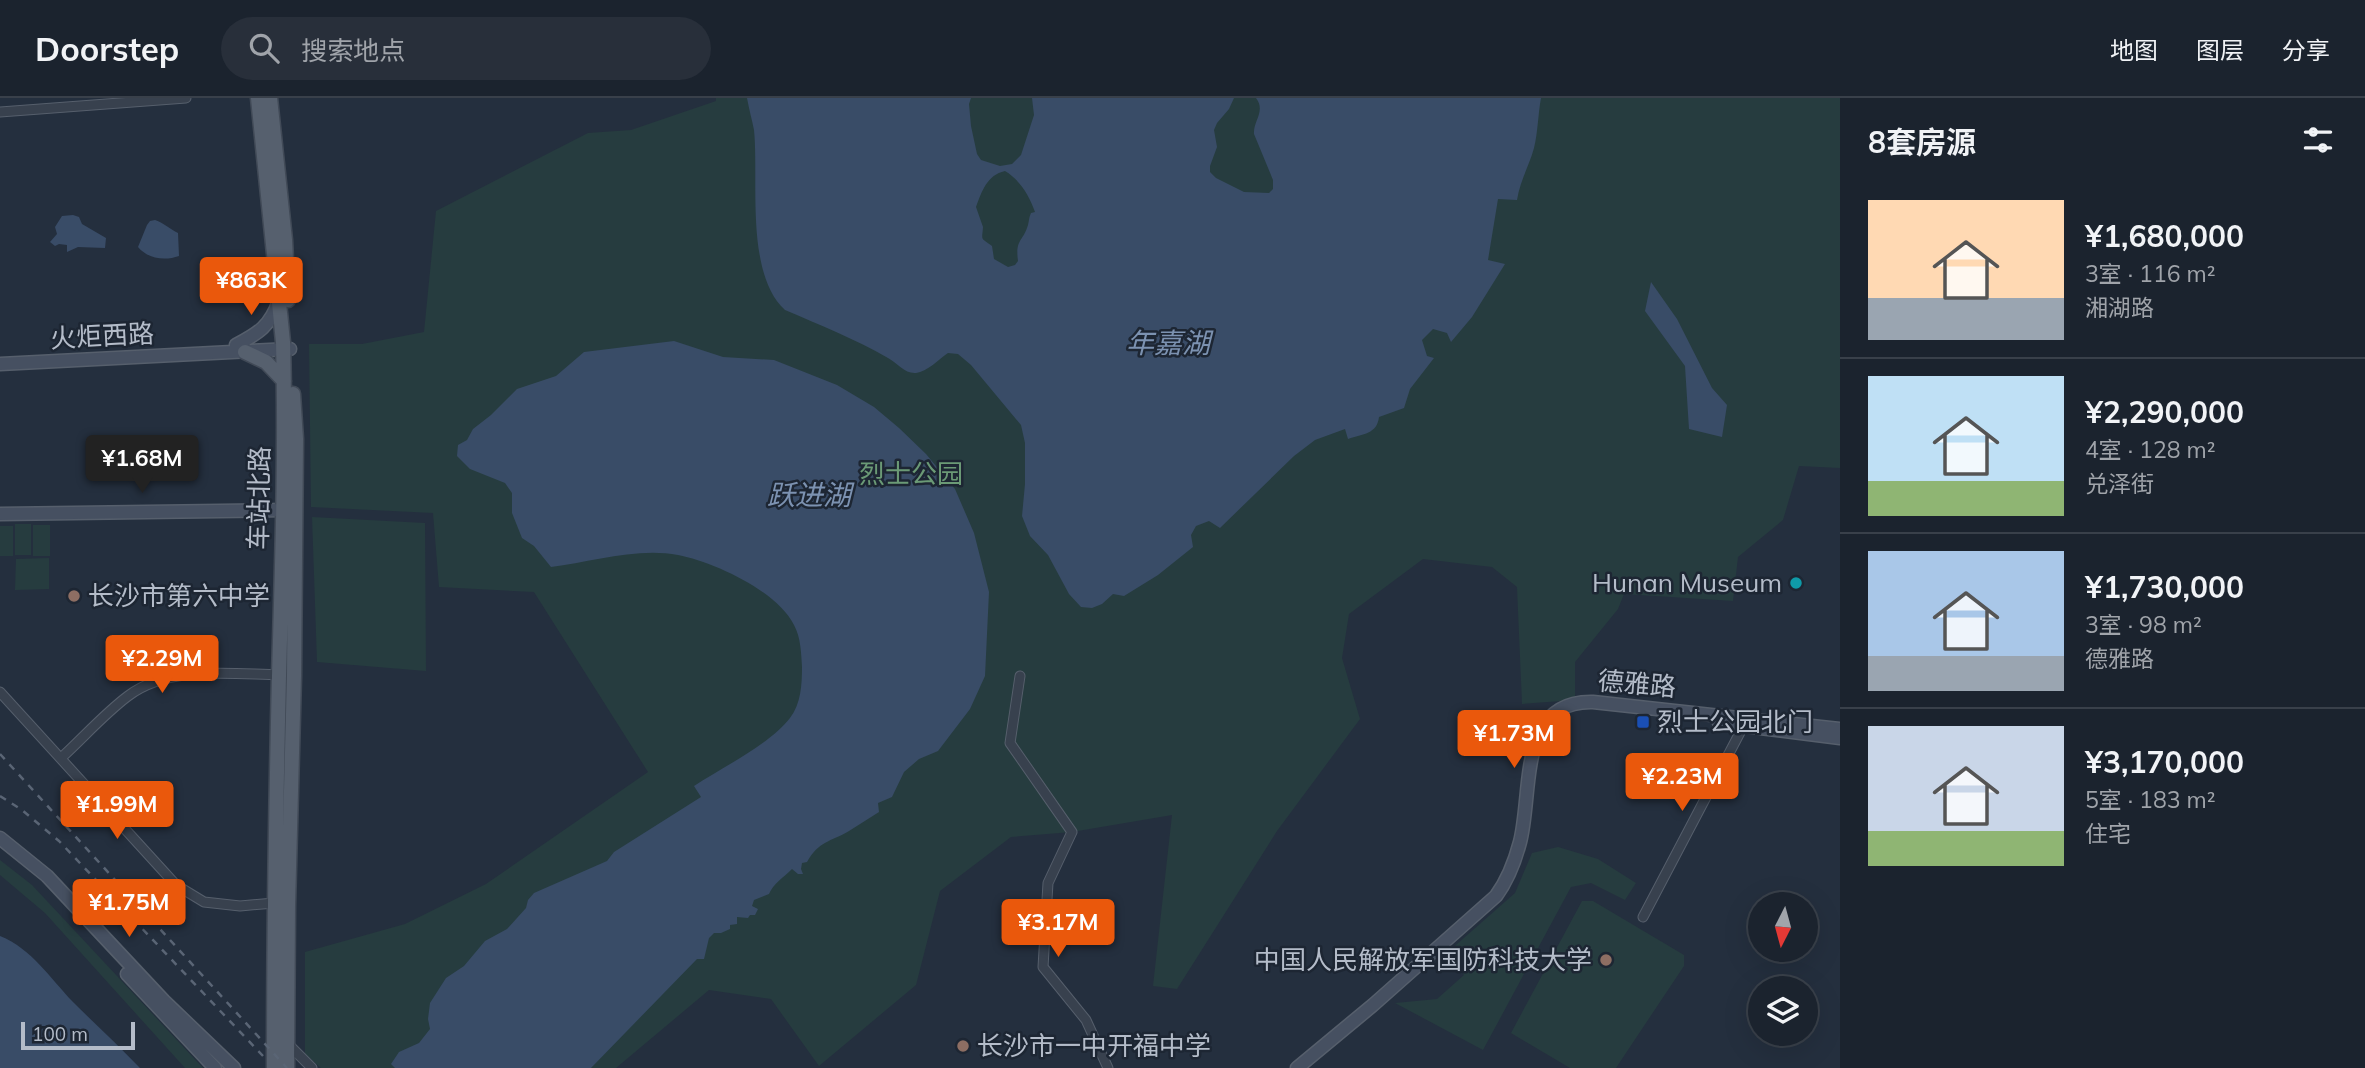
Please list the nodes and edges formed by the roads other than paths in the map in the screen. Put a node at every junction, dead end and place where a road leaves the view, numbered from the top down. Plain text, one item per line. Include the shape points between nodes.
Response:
1 (186, 98) edge
2 (258, 98) edge
3 (270, 98) edge
4 (0, 112) edge
5 (279, 301) junction
6 (287, 346) junction
7 (241, 349) junction
8 (0, 356) edge
9 (0, 364) edge
10 (284, 381) junction
11 (284, 510) junction
12 (0, 514) edge
13 (279, 675) junction
14 (1020, 676) dead end
15 (0, 692) edge
16 (1745, 722) junction
17 (1840, 729) edge
18 (1840, 738) edge
19 (61, 758) junction
20 (0, 838) edge
21 (0, 849) edge
22 (274, 903) junction
23 (1643, 917) dead end
24 (288, 1044) junction
25 (215, 1068) edge
26 (234, 1068) edge
27 (274, 1068) edge
28 (287, 1068) edge
29 (312, 1068) edge
30 (1108, 1068) edge
31 (1297, 1068) edge
32 (1304, 1068) edge

1 - 4 street
2 - 5 main road, 车站北路
3 - 6 main road, 车站北路 via 285,240
5 - 6 main road, 车站北路
5 - 7 street via 272,320
6 - 7 street, 火炬西路
6 - 10 main road, 车站北路
6 - 24 main road, 车站北路 via 296,439
7 - 8 street, 火炬西路
7 - 9 street, 火炬西路
7 - 10 main road via 266,362
10 - 11 main road, 车站北路
11 - 12 street
11 - 13 main road, 车站北路
13 - 19 street via 197,674 156,681 129,695
13 - 22 main road, 车站北路
14 - 30 street via 1010,743 1072,832 1048,883 1043,967 1086,1020
15 - 19 street
16 - 17 street, 德雅路
16 - 18 street, 德雅路
16 - 23 street
16 - 31 street, 德雅路 via 1579,702 1559,709 1536,737 1520,842 1496,896
16 - 32 street, 德雅路 via 1591,710 1561,716 1543,741 1528,843 1507,892 1377,1010
19 - 22 street via 176,885 204,902
20 - 26 street via 47,876
21 - 25 street via 43,884
22 - 27 main road, 车站北路
24 - 28 main road, 车站北路
24 - 29 street

